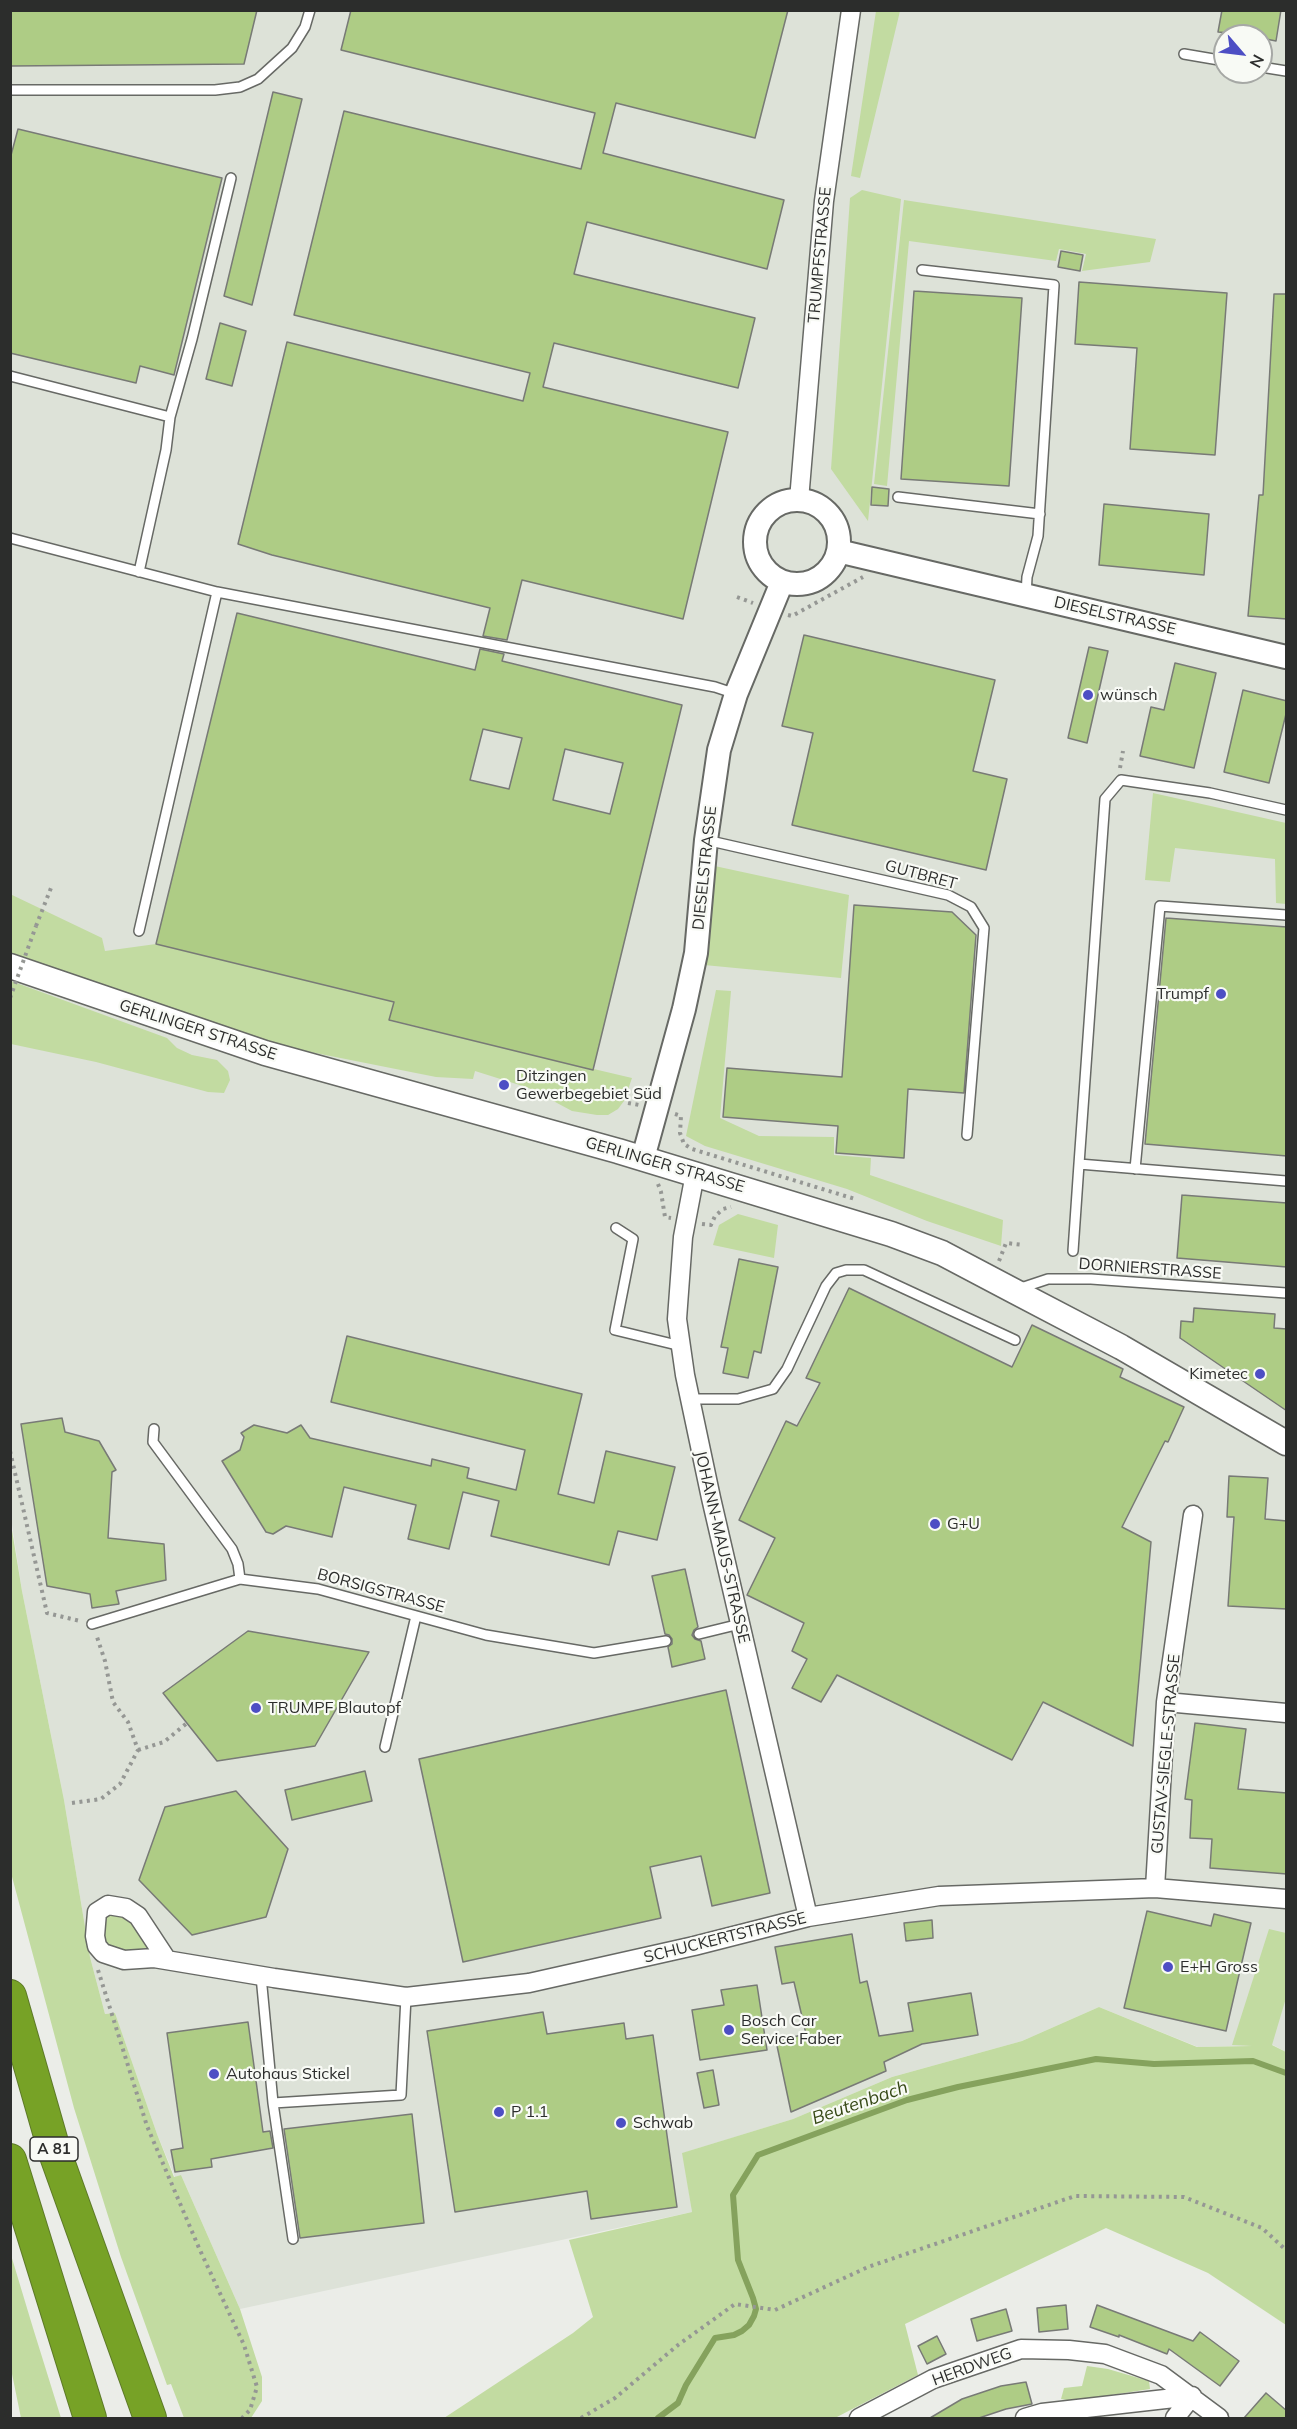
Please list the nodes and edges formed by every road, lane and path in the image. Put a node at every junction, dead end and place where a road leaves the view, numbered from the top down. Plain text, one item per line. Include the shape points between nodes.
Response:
1 (310, 10) edge
2 (851, 10) edge
3 (1185, 54) dead end
4 (1213, 59) edge
5 (10, 90) edge
6 (231, 178) dead end
7 (922, 270) dead end
8 (10, 376) edge
9 (170, 417) junction
10 (898, 497) dead end
11 (799, 500) junction
12 (1040, 514) junction
13 (10, 538) edge
14 (838, 551) junction
15 (868, 558) junction
16 (139, 572) junction
17 (782, 582) junction
18 (217, 592) junction
19 (1026, 596) junction
20 (737, 597) dead end
21 (770, 608) junction
22 (1287, 657) edge
23 (736, 694) junction
24 (1123, 751) dead end
25 (1120, 766) dead end
26 (1287, 810) edge
27 (706, 840) junction
28 (51, 888) dead end
29 (1287, 915) edge
30 (139, 931) dead end
31 (10, 966) edge
32 (10, 998) edge
33 (967, 1135) dead end
34 (643, 1158) junction
35 (1079, 1164) junction
36 (1135, 1169) junction
37 (695, 1174) junction
38 (1287, 1181) edge
39 (741, 1210) dead end
40 (686, 1221) junction
41 (616, 1228) dead end
42 (1024, 1245) dead end
43 (1073, 1251) dead end
44 (999, 1262) dead end
45 (1014, 1291) junction
46 (1287, 1293) edge
47 (1015, 1340) dead end
48 (681, 1346) junction
49 (690, 1399) junction
50 (154, 1429) dead end
51 (1287, 1443) edge
52 (10, 1450) edge
53 (1193, 1515) dead end
54 (240, 1579) junction
55 (416, 1616) junction
56 (92, 1624) junction
57 (740, 1624) junction
58 (699, 1634) dead end
59 (666, 1641) dead end
60 (1166, 1702) junction
61 (1287, 1713) edge
62 (187, 1723) dead end
63 (385, 1748) dead end
64 (138, 1750) junction
65 (72, 1803) dead end
66 (1155, 1888) junction
67 (1287, 1899) edge
68 (808, 1917) junction
69 (103, 1953) junction
70 (167, 1960) junction
71 (261, 1976) junction
72 (10, 1996) edge
73 (406, 1997) junction
74 (273, 2103) junction
75 (10, 2160) edge
76 (293, 2239) dead end
77 (1287, 2250) edge
78 (1192, 2396) junction
79 (146, 2407) edge
80 (89, 2416) edge
81 (242, 2418) edge
82 (581, 2418) edge
83 (859, 2418) edge
84 (1025, 2418) edge
85 (1175, 2418) edge
86 (1219, 2418) edge

1 - 5 lane via 292,48 258,79 240,87
2 - 11 street, TRUMPFSTRASSE via 824,201
3 - 4 lane
6 - 9 lane
7 - 12 lane via 1054,285
8 - 9 lane
9 - 16 lane
10 - 12 lane
11 - 14 street via 813,503 835,522
11 - 17 street via 784,501 771,508 760,520 755,534 760,563 769,575
12 - 19 lane
13 - 16 lane
14 - 15 street, DIESELSTRASSE
14 - 17 street via 831,567 817,579 794,585
15 - 19 street, DIESELSTRASSE
15 - 21 path via 863,577 792,616
16 - 18 lane
17 - 21 street, DIESELSTRASSE
18 - 23 lane
18 - 30 lane
19 - 22 street, DIESELSTRASSE
20 - 21 path
21 - 23 street, DIESELSTRASSE
23 - 27 street, DIESELSTRASSE via 719,750
24 - 25 path
26 - 35 lane via 1210,793 1121,780 1105,799
27 - 33 lane, GUTBRET via 948,895 971,907 984,928
27 - 34 street, DIESELSTRASSE via 696,953
28 - 32 path, bridge
29 - 36 lane via 1160,906
31 - 34 main road, GERLINGER STRASSE via 265,1053
34 - 37 main road, GERLINGER STRASSE
35 - 36 lane
35 - 43 lane
36 - 38 lane
37 - 40 street, JOHANN-MAUS-STRASSE
37 - 45 main road, GERLINGER STRASSE via 891,1234 942,1253
39 - 40 path via 723,1209 711,1225
40 - 48 street, JOHANN-MAUS-STRASSE via 677,1320
41 - 48 lane via 633,1239 615,1330
42 - 44 path via 1006,1243
45 - 46 lane, DORNIERSTRASSE via 1048,1279 1080,1279
45 - 51 main road, GERLINGER STRASSE via 1121,1347
47 - 49 lane via 864,1270 846,1270 836,1273 826,1286 787,1369 773,1389 738,1400
48 - 49 street, JOHANN-MAUS-STRASSE
49 - 57 street, JOHANN-MAUS-STRASSE
50 - 54 lane via 153,1442 232,1549
52 - 56 path via 47,1612
53 - 60 street, GUSTAV-SIEGLE-STRASSE
54 - 55 lane, BORSIGSTRASSE via 318,1589
54 - 56 lane, BORSIGSTRASSE
55 - 59 lane, BORSIGSTRASSE via 486,1635 594,1653
55 - 63 lane
56 - 64 path via 113,1702 128,1722
57 - 58 lane
57 - 68 street, JOHANN-MAUS-STRASSE
60 - 61 street
60 - 66 street, GUSTAV-SIEGLE-STRASSE
62 - 64 path via 164,1742
64 - 65 path via 120,1784 101,1799
66 - 67 street, SCHUCKERTSTRASSE
66 - 68 street, SCHUCKERTSTRASSE via 939,1896
68 - 73 street, SCHUCKERTSTRASSE via 529,1983
69 - 70 street, SCHUCKERTSTRASSE via 124,1960
69 - 70 street via 95,1936 97,1912 108,1905 126,1908 138,1916
69 - 81 path via 97,1965 147,2126 244,2345 256,2387 250,2410
70 - 71 street, SCHUCKERTSTRASSE
71 - 73 street, SCHUCKERTSTRASSE
71 - 74 lane
72 - 79 highway, A 81 via 55,2153
73 - 74 lane via 401,2095
74 - 76 lane
75 - 80 highway, A 81
77 - 82 path via 1262,2228 1184,2197 1075,2196 868,2267 775,2310 735,2304 615,2398
78 - 83 street, HERDWEG via 1161,2375 1105,2354 1021,2349 933,2379
78 - 84 street
78 - 85 street
78 - 86 street, HERDWEG

